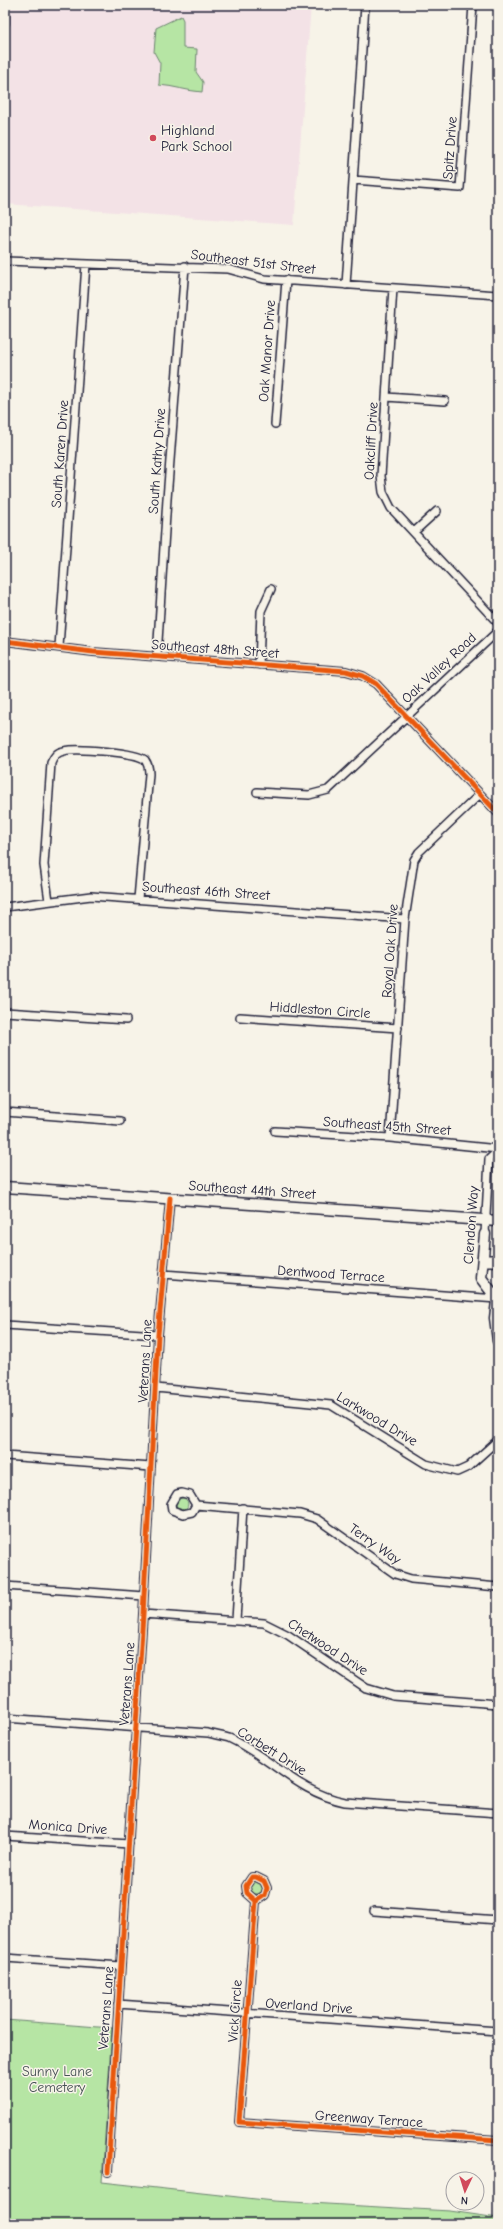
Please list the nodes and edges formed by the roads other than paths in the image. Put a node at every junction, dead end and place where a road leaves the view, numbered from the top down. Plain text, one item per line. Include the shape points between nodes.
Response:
1 (365, 5) edge
2 (473, 5) edge
3 (5, 6) edge
4 (5, 23) edge
5 (354, 180) junction
6 (5, 261) edge
7 (86, 264) junction
8 (185, 266) junction
9 (286, 280) junction
10 (346, 285) junction
11 (393, 288) junction
12 (498, 295) edge
13 (386, 397) junction
14 (445, 401) dead end
15 (275, 424) dead end
16 (437, 511) dead end
17 (414, 532) junction
18 (271, 589) dead end
19 (498, 623) edge
20 (498, 631) edge
21 (5, 641) edge
22 (59, 647) junction
23 (158, 657) junction
24 (259, 665) junction
25 (407, 716) junction
26 (256, 792) dead end
27 (480, 794) junction
28 (498, 813) edge
29 (138, 899) junction
30 (49, 901) junction
31 (5, 907) edge
32 (405, 918) junction
33 (5, 1012) edge
34 (240, 1017) dead end
35 (126, 1020) dead end
36 (398, 1028) junction
37 (5, 1112) edge
38 (120, 1121) dead end
39 (275, 1131) dead end
40 (390, 1138) junction
41 (498, 1150) edge
42 (5, 1186) edge
43 (170, 1198) junction
44 (486, 1220) junction
45 (498, 1221) edge
46 (485, 1234) joint
47 (483, 1260) junction
48 (498, 1261) edge
49 (163, 1274) junction
50 (497, 1295) edge
51 (5, 1325) edge
52 (158, 1335) junction
53 (498, 1341) edge
54 (156, 1388) junction
55 (498, 1440) edge
56 (5, 1456) edge
57 (151, 1467) junction
58 (196, 1505) dead end
59 (243, 1508) junction
60 (5, 1586) edge
61 (498, 1587) edge
62 (144, 1596) junction
63 (143, 1614) junction
64 (236, 1620) junction
65 (498, 1704) edge
66 (5, 1718) edge
67 (136, 1728) junction
68 (498, 1813) edge
69 (5, 1836) edge
70 (129, 1844) junction
71 (256, 1901) dead end
72 (374, 1911) dead end
73 (498, 1920) edge
74 (5, 1958) edge
75 (121, 1966) junction
76 (118, 2004) junction
77 (247, 2014) junction
78 (498, 2031) edge
79 (239, 2122) joint
80 (498, 2140) edge
81 (108, 2172) dead end

1 - 5 street
2 - 5 street, Spitz Drive via 460,188
3 - 4 street
5 - 10 street
6 - 7 street, Southeast 51st Street
7 - 8 street, Southeast 51st Street
7 - 22 street, South Karen Drive
8 - 9 street, Southeast 51st Street via 228,269 264,278
8 - 23 street, South Kathy Drive
9 - 10 street, Southeast 51st Street
9 - 15 street, Oak Manor Drive
10 - 11 street, Southeast 51st Street
11 - 12 street, Southeast 51st Street
11 - 13 street, Oakcliff Drive
13 - 14 street
13 - 17 street, Oakcliff Drive via 381,485 391,508
16 - 17 street
17 - 19 street, Oakcliff Drive
18 - 24 street via 261,611
20 - 25 street, Oak Valley Road
21 - 22 street, Southeast 48th Street
22 - 23 street, Southeast 48th Street
23 - 24 street, Southeast 48th Street
24 - 25 street, Southeast 48th Street via 355,673 376,684
25 - 26 street, Oak Valley Road via 328,790 309,795
25 - 27 street, Southeast 48th Street
27 - 28 street, Southeast 48th Street
27 - 32 street, Royal Oak Drive via 419,852 414,860
29 - 30 street, Southeast 46th Street via 91,896
29 - 30 street via 147,763 134,755 70,750 57,754 50,768 44,865
29 - 32 street, Southeast 46th Street
30 - 31 street, Southeast 46th Street
32 - 36 street, Royal Oak Drive
33 - 35 street
34 - 36 street, Hiddleston Circle
36 - 40 street, Royal Oak Drive
37 - 38 street
39 - 40 street, Southeast 45th Street
40 - 41 street, Southeast 45th Street
41 - 44 street, Clendon Way via 489,1159
42 - 43 main road, Southeast 44th Street
43 - 44 main road, Southeast 44th Street
43 - 49 street, Veterans Lane
44 - 45 main road, Southeast 44th Street
44 - 46 street, Clendon Way
46 - 47 main road, Clendon Way
47 - 48 main road
47 - 50 main road, Clendon Way via 481,1278
49 - 50 street, Dentwood Terrace
49 - 52 street, Veterans Lane
50 - 53 main road via 495,1318
51 - 52 street
52 - 54 street, Veterans Lane
54 - 55 street, Larkwood Drive via 331,1405 426,1464 457,1472 468,1467
54 - 57 street, Veterans Lane
56 - 57 street
57 - 62 street, Veterans Lane
58 - 59 street, Terry Way
59 - 61 street, Terry Way via 290,1512 318,1519 395,1574 411,1579
59 - 64 street
60 - 62 street
62 - 63 street, Veterans Lane
63 - 64 street, Chetwood Drive
63 - 67 street, Veterans Lane
64 - 65 street, Chetwood Drive via 264,1623 288,1635 366,1688 380,1693
66 - 67 street, Corbett Drive
67 - 68 street, Corbett Drive via 228,1738 308,1790 326,1798 345,1802
67 - 70 street, Veterans Lane
69 - 70 street, Monica Drive
70 - 75 street, Veterans Lane
71 - 77 street, Vick Circle
72 - 73 street
74 - 75 street
75 - 76 street, Veterans Lane
76 - 77 street, Overland Drive
76 - 81 street, Veterans Lane
77 - 78 street, Overland Drive
77 - 79 street, Vick Circle
79 - 80 street, Greenway Terrace

